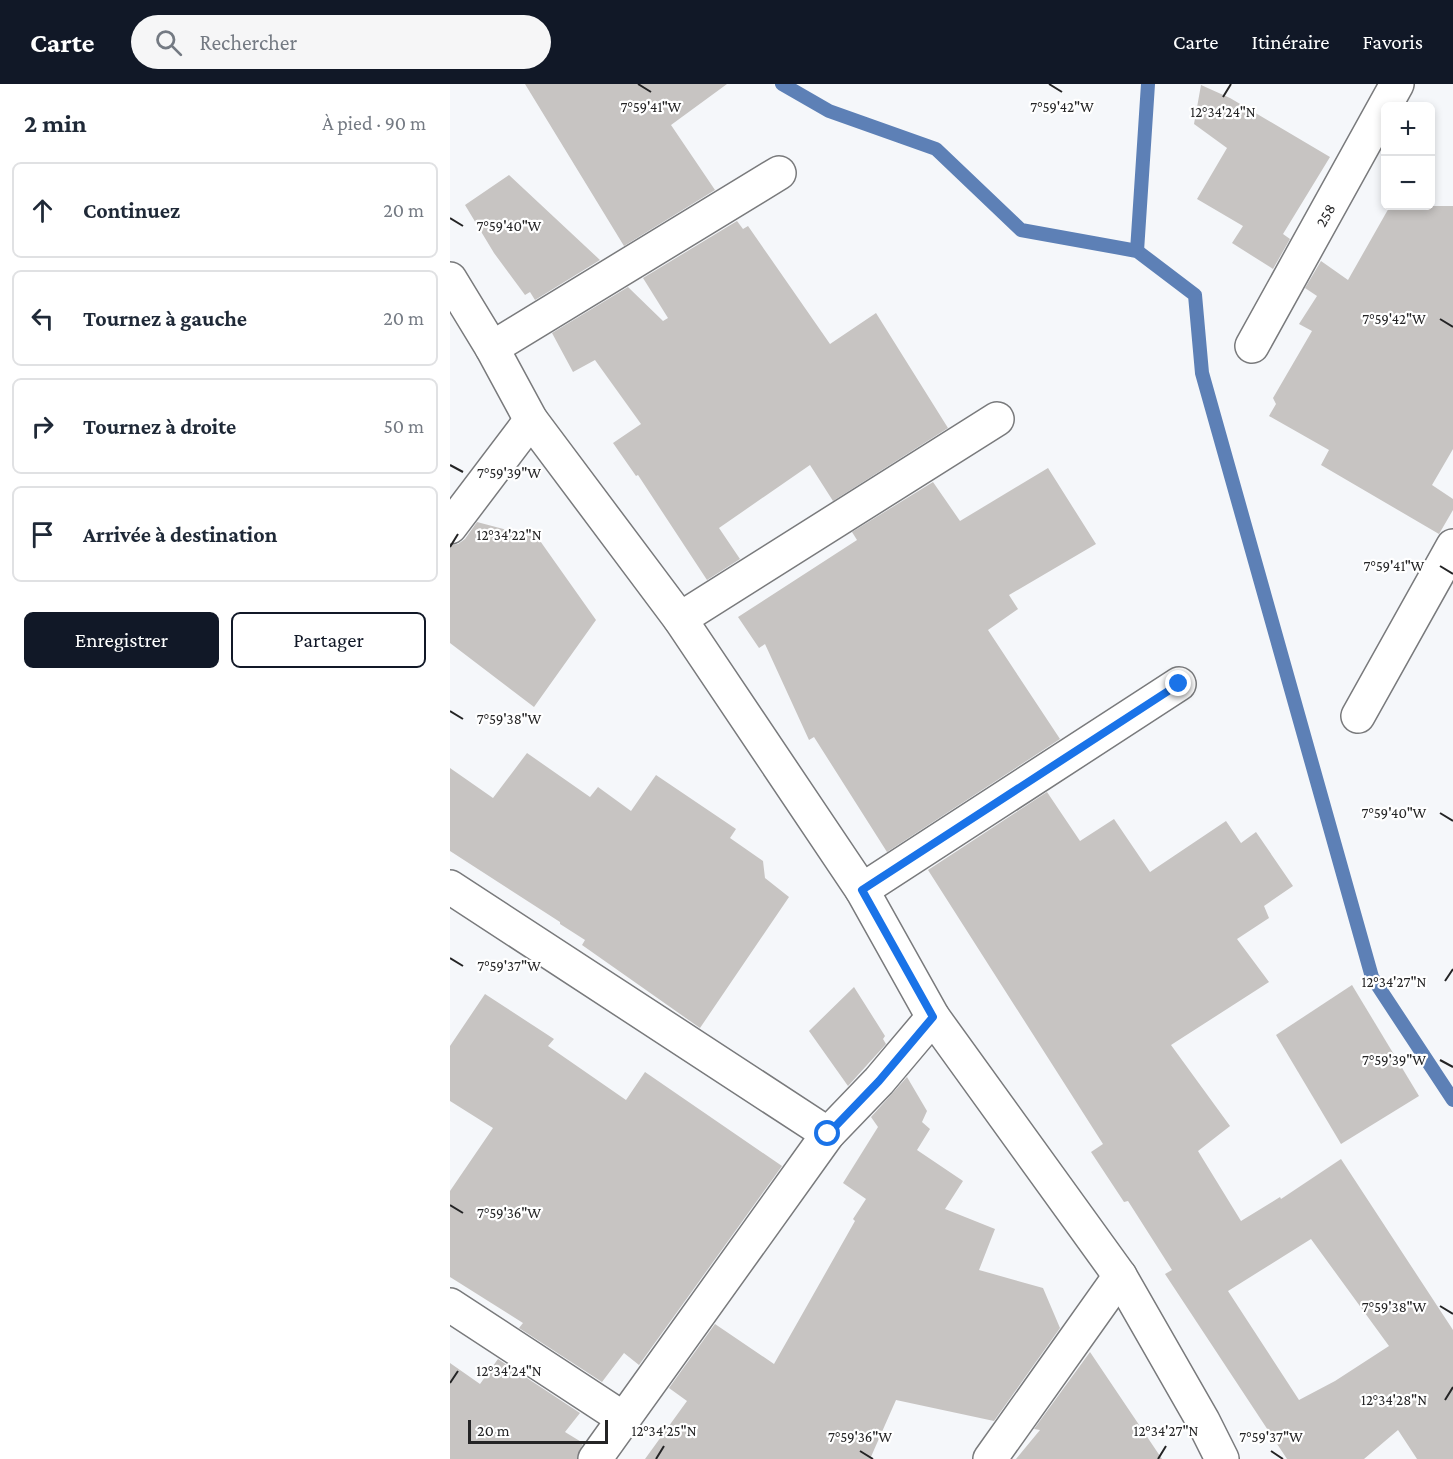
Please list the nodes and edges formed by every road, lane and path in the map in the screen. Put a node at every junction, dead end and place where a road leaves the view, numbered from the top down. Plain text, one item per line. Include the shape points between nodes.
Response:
1 (1397, 84) edge
2 (779, 173) dead end
3 (450, 279) edge
4 (1252, 346) dead end
5 (492, 348) junction
6 (997, 419) dead end
7 (531, 420) junction
8 (450, 527) edge
9 (1449, 562) edge
10 (680, 619) junction
11 (1179, 684) dead end
12 (1358, 716) dead end
13 (450, 887) edge
14 (862, 890) junction
15 (933, 1017) junction
16 (828, 1134) junction
17 (1120, 1276) junction
18 (450, 1305) edge
19 (624, 1419) junction
20 (595, 1459) edge
21 (990, 1459) edge
22 (1222, 1459) edge

1 - 4 street, 258
2 - 5 street
3 - 5 street
5 - 7 street
6 - 10 street
7 - 8 street
7 - 10 street
9 - 12 street
10 - 14 street
11 - 14 street
13 - 16 street
14 - 15 street
15 - 16 street
15 - 17 street
16 - 19 street
17 - 21 street
17 - 22 street
18 - 19 street
19 - 20 street

